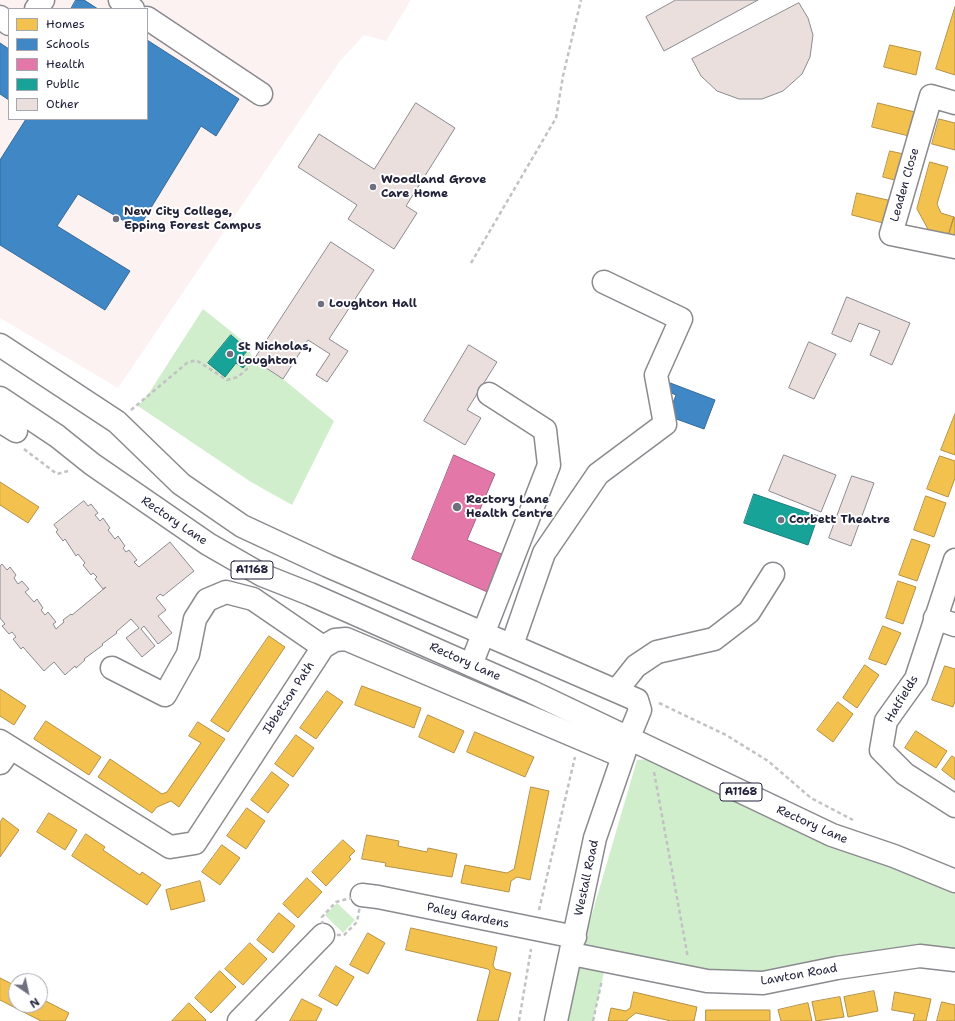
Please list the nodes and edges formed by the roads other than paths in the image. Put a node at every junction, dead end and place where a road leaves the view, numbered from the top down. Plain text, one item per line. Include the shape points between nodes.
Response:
1 (43, 0) edge
2 (120, 0) edge
3 (37, 8) edge
4 (132, 8) edge
5 (0, 17) edge
6 (148, 19) edge
7 (8, 23) edge
8 (261, 94) dead end
9 (955, 103) edge
10 (955, 247) edge
11 (604, 282) dead end
12 (0, 345) edge
13 (489, 394) dead end
14 (0, 398) edge
15 (955, 560) edge
16 (773, 574) dead end
17 (945, 621) edge
18 (483, 632) junction
19 (512, 645) junction
20 (323, 647) junction
21 (471, 665) junction
22 (112, 668) dead end
23 (617, 690) junction
24 (626, 744) junction
25 (4, 751) edge
26 (955, 806) edge
27 (955, 881) edge
28 (362, 895) road end
29 (324, 935) road end
30 (573, 946) junction
31 (955, 960) edge
32 (239, 1021) edge
33 (556, 1021) edge

1 - 3 street
2 - 4 street
5 - 7 street
6 - 8 street
9 - 10 street, Leaden Close via 931,96 892,234
11 - 19 street via 681,319 656,375 665,424 598,474 544,553
12 - 18 street via 117,422 181,484 242,526
13 - 18 street via 545,430 549,465
14 - 21 street, Rectory Lane / A1168 via 208,544 262,575
15 - 17 street, Hatfields
16 - 23 street via 749,612 720,634 714,638 657,652 636,666
17 - 26 street, Hatfields via 916,679 886,721 881,750 905,774
18 - 19 street
18 - 21 street
19 - 23 street
20 - 22 street via 253,598 226,592 206,600 195,619 188,654 164,695
20 - 24 street via 335,640 346,639 580,737
20 - 25 street, Ibbetson Path via 196,843 170,847
21 - 24 street, Rectory Lane / A1168 via 532,692
23 - 24 street, Westall Road via 637,700 640,710
24 - 27 street, Rectory Lane / A1168 via 655,751 832,835 894,856
24 - 30 street, Westall Road via 595,838
28 - 30 street, Paley Gardens via 535,930
29 - 32 street
30 - 31 street, Lawton Road via 607,960 707,981 762,983 837,968 920,956
30 - 33 street, Westall Road

